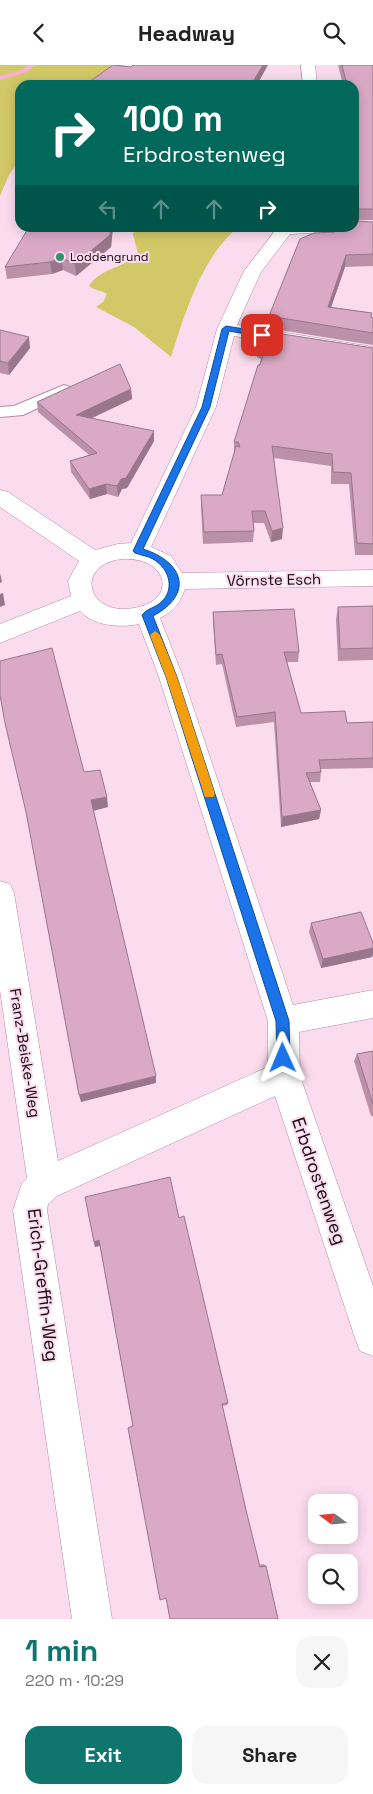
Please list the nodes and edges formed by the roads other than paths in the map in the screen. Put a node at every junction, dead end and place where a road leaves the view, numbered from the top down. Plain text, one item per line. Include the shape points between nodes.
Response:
1 (308, 65) edge
2 (310, 80) edge
3 (283, 232) edge
4 (226, 329) junction
5 (373, 353) edge
6 (79, 383) edge
7 (0, 412) edge
8 (0, 497) edge
9 (138, 551) junction
10 (94, 560) junction
11 (373, 578) edge
12 (175, 581) junction
13 (82, 600) junction
14 (147, 615) junction
15 (0, 634) edge
16 (0, 893) edge
17 (373, 1004) edge
18 (282, 1021) junction
19 (284, 1076) junction
20 (46, 1184) junction
21 (373, 1338) edge
22 (92, 1619) edge

1 - 2 street
3 - 4 street via 253,271
4 - 5 street
4 - 9 street via 206,407
6 - 7 lane via 17,411
8 - 10 street
9 - 10 street via 115,552
9 - 12 street via 156,557 169,567
10 - 13 street via 82,572 78,586
11 - 12 street, Vörnste Esch
12 - 14 street via 172,594 163,606
13 - 14 street via 94,611 110,617
13 - 15 street
14 - 18 street, Erbdrostenweg via 172,677
16 - 20 street, Franz-Beiske-Weg
17 - 18 street
18 - 19 street, Erbdrostenweg
19 - 20 street, Erich-Greffin-Weg
19 - 21 street, Erbdrostenweg
20 - 22 street, Erich-Greffin-Weg via 34,1195 30,1210

